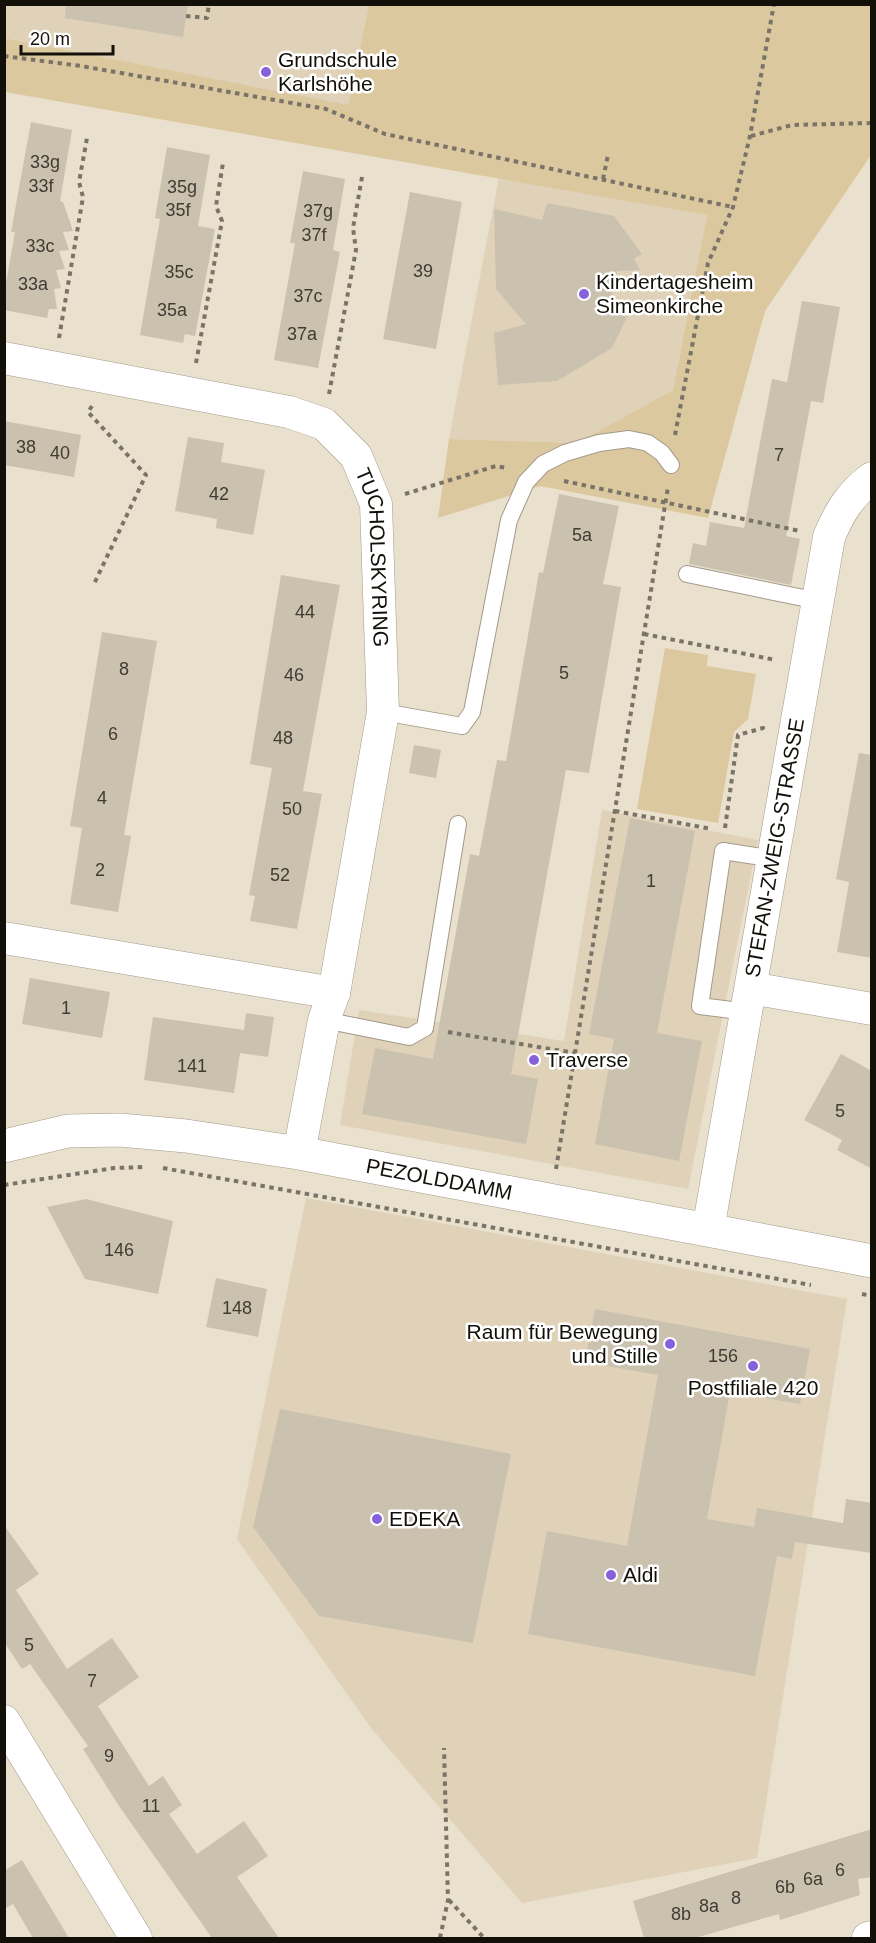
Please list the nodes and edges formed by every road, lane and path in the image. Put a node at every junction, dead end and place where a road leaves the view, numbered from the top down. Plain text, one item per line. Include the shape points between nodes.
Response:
1 (209, 4) edge
2 (774, 4) edge
3 (186, 16) dead end
4 (4, 56) edge
5 (872, 123) edge
6 (750, 136) junction
7 (87, 138) dead end
8 (608, 155) dead end
9 (223, 163) dead end
10 (362, 177) dead end
11 (603, 179) junction
12 (733, 207) junction
13 (4, 358) edge
14 (54, 367) junction
15 (114, 379) junction
16 (191, 393) junction
17 (324, 424) junction
18 (671, 465) junction
19 (533, 474) junction
20 (872, 478) edge
21 (376, 504) junction
22 (665, 504) junction
23 (829, 537) junction
24 (687, 574) dead end
25 (93, 586) dead end
26 (818, 601) junction
27 (644, 634) junction
28 (774, 660) junction
29 (807, 667) junction
30 (772, 671) dead end
31 (384, 712) junction
32 (765, 717) dead end
33 (615, 811) junction
34 (458, 824) dead end
35 (724, 831) junction
36 (775, 850) junction
37 (4, 938) edge
38 (749, 1000) junction
39 (329, 1007) junction
40 (872, 1009) edge
41 (425, 1028) junction
42 (575, 1053) junction
43 (4, 1146) edge
44 (299, 1154) junction
45 (4, 1185) edge
46 (551, 1203) junction
47 (708, 1230) junction
48 (872, 1261) edge
49 (819, 1286) dead end
50 (852, 1293) dead end
51 (872, 1296) edge
52 (4, 1721) edge
53 (444, 1748) dead end
54 (448, 1900) junction
55 (136, 1938) edge
56 (440, 1938) edge
57 (484, 1938) edge

1 - 3 path via 207,18
2 - 6 path
4 - 11 path via 326,109 385,134
5 - 6 path via 792,125
6 - 12 path
7 - 14 path via 79,182 83,197
8 - 11 path
9 - 16 path via 216,206 222,221
10 - 17 path via 353,228 356,250
11 - 12 path
12 - 18 path via 708,263 680,397
13 - 14 street, TUCHOLSKYRING
14 - 15 street, TUCHOLSKYRING
15 - 16 street, TUCHOLSKYRING
15 - 25 path via 88,412 146,475
16 - 17 street, TUCHOLSKYRING via 289,412
17 - 21 street, TUCHOLSKYRING via 356,456
18 - 19 lane via 648,443 629,439 565,453
18 - 22 path
19 - 21 path via 496,466
19 - 22 path
19 - 31 lane via 509,520 472,711 462,726
20 - 23 street, STEFAN-ZWEIG-STRASSE via 840,511
21 - 31 street, TUCHOLSKYRING
22 - 23 path
22 - 27 path
23 - 26 street, STEFAN-ZWEIG-STRASSE
24 - 26 lane
26 - 29 street, STEFAN-ZWEIG-STRASSE
27 - 28 path
27 - 33 path
28 - 29 path
28 - 30 path
29 - 36 street, STEFAN-ZWEIG-STRASSE
31 - 39 street, TUCHOLSKYRING
32 - 35 path via 763,729 738,735
33 - 35 path
33 - 42 path
34 - 41 lane
35 - 36 path
36 - 38 street, STEFAN-ZWEIG-STRASSE
36 - 38 lane via 723,851 700,1006
37 - 39 street
38 - 40 street
38 - 47 street, STEFAN-ZWEIG-STRASSE
39 - 41 lane via 409,1037
39 - 44 street, TUCHOLSKYRING
41 - 42 path
42 - 46 path
43 - 44 street, PEZOLDDAMM via 68,1131 120,1130
44 - 46 street, PEZOLDDAMM
45 - 49 path via 114,1168 153,1167
46 - 47 street, PEZOLDDAMM
47 - 48 street, PEZOLDDAMM
50 - 51 path
52 - 55 street
53 - 54 path
54 - 56 path
54 - 57 path

